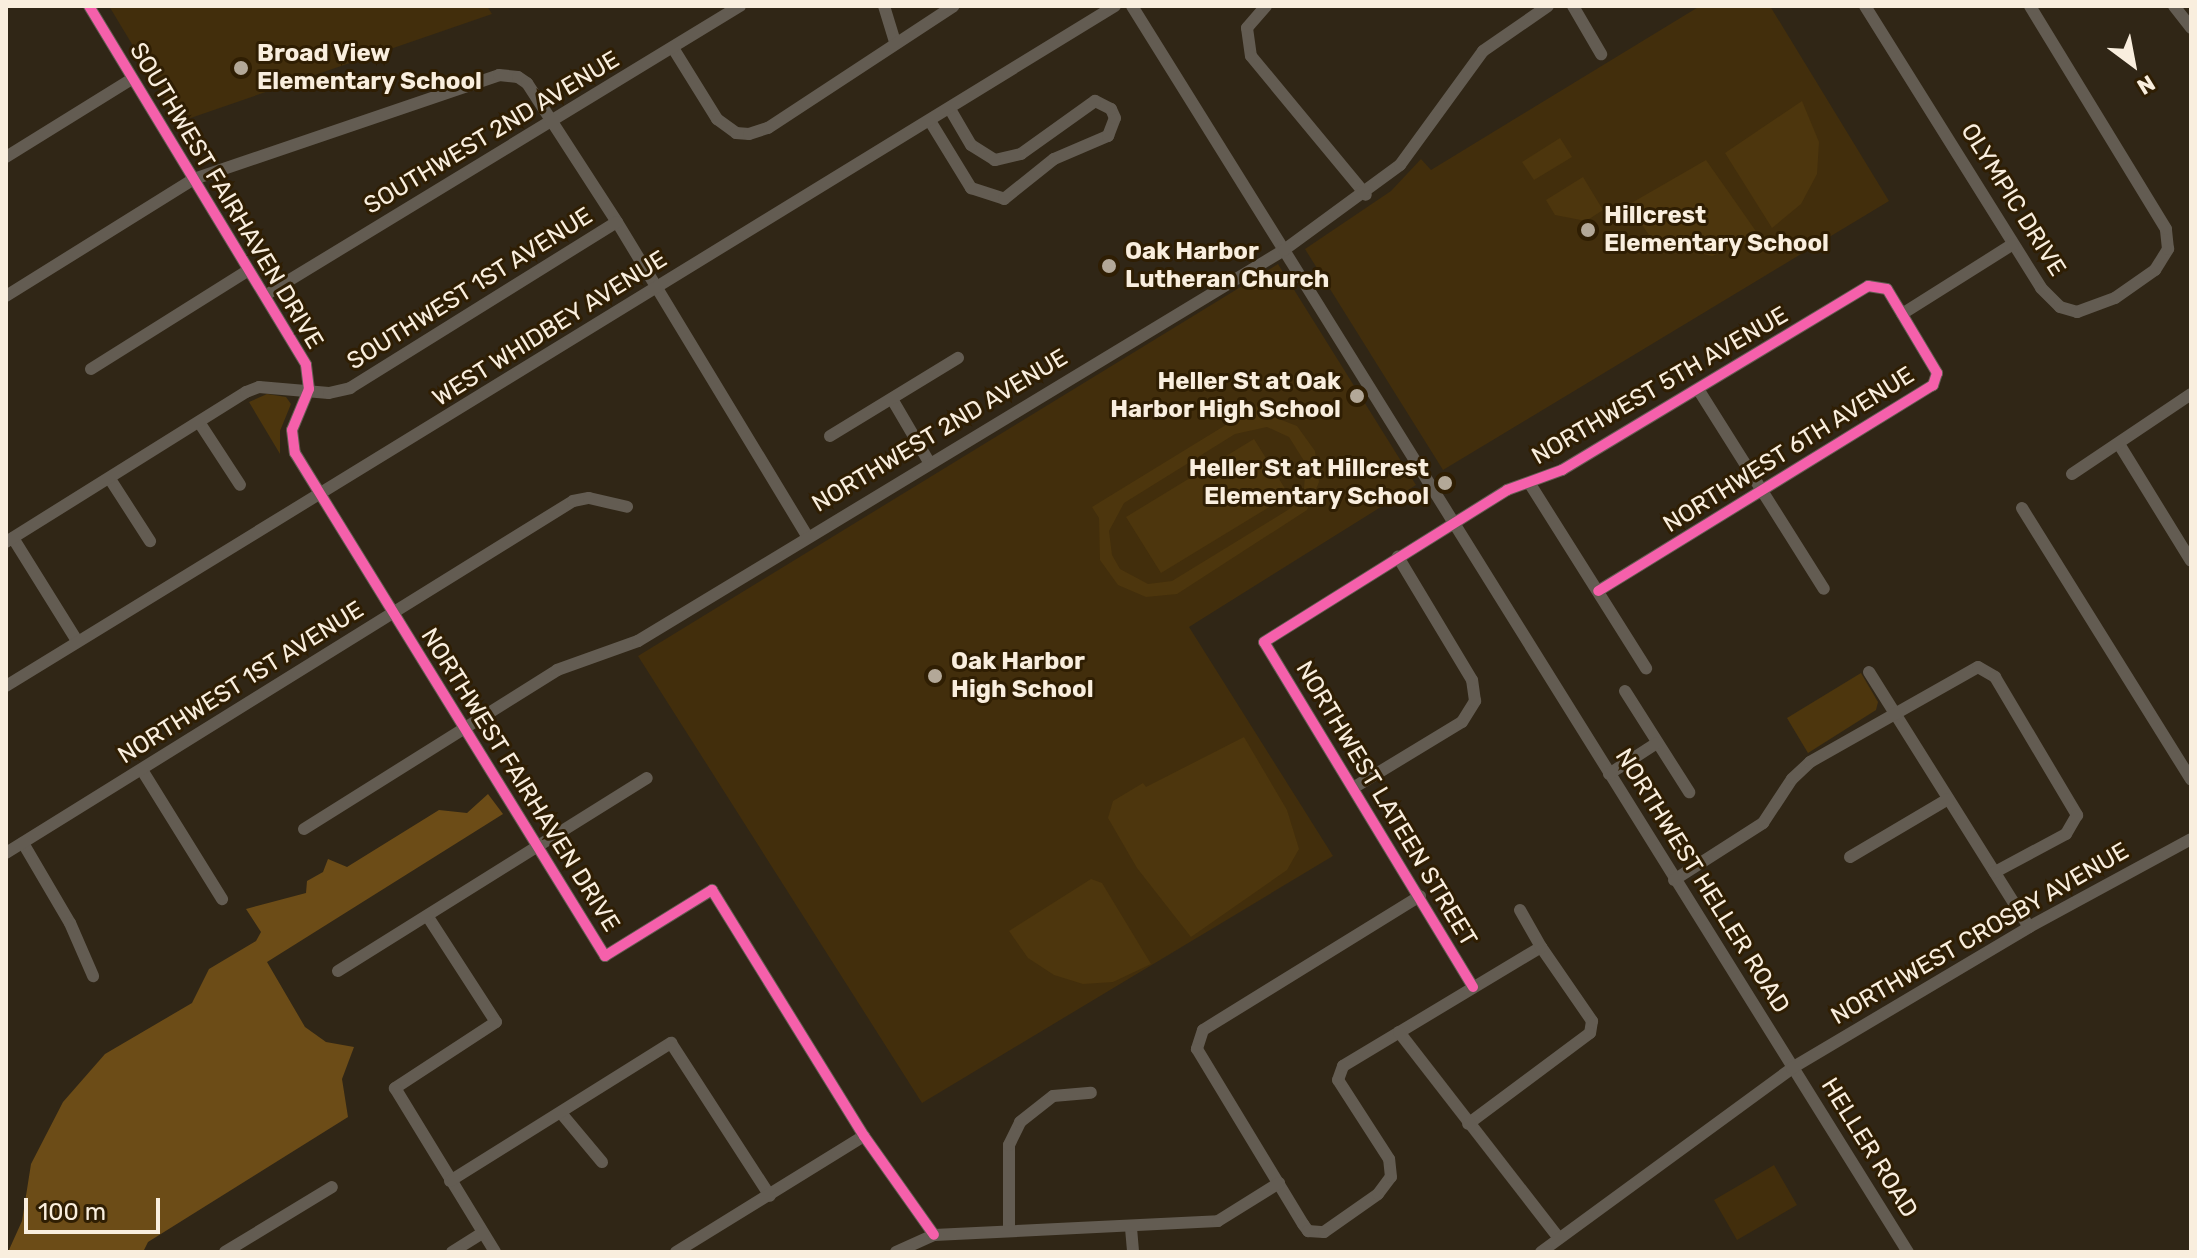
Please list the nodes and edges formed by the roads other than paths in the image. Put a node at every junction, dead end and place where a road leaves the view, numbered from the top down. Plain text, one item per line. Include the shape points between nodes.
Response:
1 (89, 6) edge
2 (740, 6) edge
3 (884, 6) edge
4 (954, 6) edge
5 (1115, 6) edge
6 (1132, 6) edge
7 (1266, 6) edge
8 (1548, 6) edge
9 (1573, 6) edge
10 (1865, 6) edge
11 (2030, 6) edge
12 (2174, 6) edge
13 (2191, 28) edge
14 (895, 42) junction
15 (673, 48) junction
16 (1601, 54) dead end
17 (132, 79) junction
18 (950, 109) junction
19 (930, 121) junction
20 (553, 122) junction
21 (6, 157) edge
22 (194, 179) junction
23 (1366, 195) junction
24 (617, 222) junction
25 (2013, 244) junction
26 (1284, 250) junction
27 (249, 270) junction
28 (658, 289) junction
29 (265, 295) junction
30 (6, 296) edge
31 (1902, 314) junction
32 (958, 358) dead end
33 (91, 369) dead end
34 (309, 389) junction
35 (1698, 389) junction
36 (2191, 394) edge
37 (892, 399) junction
38 (199, 422) junction
39 (830, 436) dead end
40 (2119, 444) junction
41 (929, 462) junction
42 (2072, 474) dead end
43 (110, 479) junction
44 (1530, 484) junction
45 (240, 485) dead end
46 (1762, 491) junction
47 (321, 496) junction
48 (627, 507) dead end
49 (2022, 508) dead end
50 (1453, 523) junction
51 (808, 537) junction
52 (9, 540) edge
53 (150, 541) dead end
54 (1398, 557) junction
55 (2191, 561) edge
56 (1824, 589) dead end
57 (1598, 591) junction
58 (394, 614) junction
59 (77, 641) junction
60 (1264, 642) joint
61 (1646, 668) dead end
62 (1869, 672) dead end
63 (6, 686) edge
64 (1625, 691) dead end
65 (1894, 712) junction
66 (463, 729) junction
67 (1657, 743) junction
68 (142, 770) junction
69 (1609, 774) junction
70 (647, 778) dead end
71 (2191, 780) edge
72 (1353, 788) junction
73 (1689, 792) dead end
74 (1948, 799) junction
75 (304, 829) dead end
76 (2191, 839) edge
77 (23, 843) junction
78 (536, 847) junction
79 (6, 853) edge
80 (1850, 857) dead end
81 (1995, 872) junction
82 (1674, 880) junction
83 (1420, 896) junction
84 (222, 899) dead end
85 (1520, 910) dead end
86 (428, 917) junction
87 (2029, 927) junction
88 (1541, 947) junction
89 (338, 971) dead end
90 (93, 976) dead end
91 (1473, 987) junction
92 (1399, 1032) junction
93 (1792, 1068) junction
94 (1091, 1093) dead end
95 (561, 1113) junction
96 (1468, 1124) junction
97 (864, 1136) junction
98 (602, 1162) dead end
99 (450, 1181) junction
100 (1279, 1183) junction
101 (332, 1187) dead end
102 (770, 1196) junction
103 (1131, 1228) junction
104 (1009, 1230) junction
105 (483, 1233) junction
106 (934, 1235) junction
107 (1559, 1238) junction
108 (225, 1252) edge
109 (452, 1252) edge
110 (495, 1252) edge
111 (676, 1252) edge
112 (896, 1252) edge
113 (1133, 1252) edge
114 (1541, 1252) edge
115 (1908, 1252) edge

1 - 17 street, SOUTHWEST FAIRHAVEN DRIVE
2 - 15 street, SOUTHWEST 2ND AVENUE
3 - 14 street
4 - 14 street
5 - 18 street, WEST WHIDBEY AVENUE
6 - 26 street, NORTHWEST HELLER ROAD
7 - 23 street via 1247,28 1251,56
8 - 23 street, NORTHWEST 2ND AVENUE via 1483,51 1422,141
9 - 16 street
10 - 25 street, OLYMPIC DRIVE
11 - 25 street, OLYMPIC DRIVE via 2161,217 2168,249 2155,270 2115,298 2069,313 2041,288
12 - 13 street
14 - 15 street via 868,65 768,128 749,134 736,133 717,119
15 - 20 street, SOUTHWEST 2ND AVENUE
17 - 21 street
17 - 22 street, SOUTHWEST FAIRHAVEN DRIVE
18 - 19 street, WEST WHIDBEY AVENUE
18 - 19 street via 971,145 995,160 1021,154 1095,101 1111,109 1115,118 1108,136 1054,159 1004,199 971,188
19 - 28 street, WEST WHIDBEY AVENUE
20 - 22 street via 527,83 499,75
20 - 24 street
20 - 29 street, SOUTHWEST 2ND AVENUE
22 - 27 street, SOUTHWEST FAIRHAVEN DRIVE
22 - 30 street
23 - 26 street, NORTHWEST 2ND AVENUE
24 - 28 street
24 - 34 street, SOUTHWEST 1ST AVENUE via 350,388
25 - 31 street
26 - 41 street, NORTHWEST 2ND AVENUE
26 - 50 street, NORTHWEST HELLER ROAD
27 - 29 street, SOUTHWEST FAIRHAVEN DRIVE
27 - 33 street
28 - 47 street, WEST WHIDBEY AVENUE
28 - 51 street
29 - 34 street, SOUTHWEST FAIRHAVEN DRIVE via 306,365
31 - 35 street, NORTHWEST 5TH AVENUE via 1887,289 1872,284
31 - 46 street, NORTHWEST 6TH AVENUE via 1937,373 1933,385
32 - 37 street
34 - 38 street, SOUTHWEST 1ST AVENUE via 259,387
34 - 47 street, SOUTHWEST FAIRHAVEN DRIVE via 291,440
35 - 44 street, NORTHWEST 5TH AVENUE
35 - 46 street
36 - 40 street
37 - 39 street
37 - 41 street
38 - 43 street, SOUTHWEST 1ST AVENUE
38 - 45 street
40 - 42 street
40 - 55 street
41 - 51 street, NORTHWEST 2ND AVENUE
43 - 52 street, SOUTHWEST 1ST AVENUE
43 - 53 street
44 - 50 street, NORTHWEST 5TH AVENUE via 1507,490
44 - 57 street
46 - 56 street
46 - 57 street, NORTHWEST 6TH AVENUE
47 - 58 street, NORTHWEST FAIRHAVEN DRIVE
47 - 59 street, WEST WHIDBEY AVENUE
48 - 58 street, NORTHWEST 1ST AVENUE via 589,498 573,501
49 - 71 street
50 - 54 street, NORTHWEST 5TH AVENUE
50 - 69 street, NORTHWEST HELLER ROAD
51 - 66 street, NORTHWEST 2ND AVENUE via 625,648 566,665
52 - 59 street
54 - 60 street, NORTHWEST 5TH AVENUE
54 - 72 street via 1472,680 1475,701 1462,722
57 - 61 street
58 - 66 street, NORTHWEST FAIRHAVEN DRIVE
58 - 68 street, NORTHWEST 1ST AVENUE
59 - 63 street, WEST WHIDBEY AVENUE
60 - 72 street, NORTHWEST LATEEN STREET
62 - 65 street
64 - 67 street
65 - 74 street
65 - 81 street via 1971,668 1984,668 1995,677 2077,815 2066,834
65 - 82 street via 1810,762 1763,823
66 - 75 street, NORTHWEST 2ND AVENUE
66 - 78 street, NORTHWEST FAIRHAVEN DRIVE
67 - 69 street
67 - 73 street
68 - 77 street, NORTHWEST 1ST AVENUE
68 - 84 street
69 - 82 street, NORTHWEST HELLER ROAD
70 - 78 street
72 - 83 street, NORTHWEST LATEEN STREET
74 - 80 street
74 - 81 street
76 - 87 street, NORTHWEST CROSBY AVENUE
77 - 79 street, NORTHWEST 1ST AVENUE
77 - 90 street via 70,923
78 - 86 street
78 - 97 street, NORTHWEST FAIRHAVEN DRIVE via 605,956 712,890
81 - 87 street
82 - 93 street, NORTHWEST HELLER ROAD
83 - 91 street, NORTHWEST LATEEN STREET
83 - 100 street via 1198,1036 1200,1056
85 - 88 street
86 - 89 street
86 - 99 street via 496,1022 395,1088
87 - 93 street, NORTHWEST CROSBY AVENUE
88 - 91 street
88 - 96 street via 1592,1021 1590,1033
91 - 92 street
92 - 96 street
92 - 100 street via 1337,1074 1389,1159 1391,1177 1385,1187 1334,1226 1315,1233 1308,1231
93 - 107 street, NORTHWEST CROSBY AVENUE
93 - 115 street, HELLER ROAD
94 - 104 street via 1053,1096 1020,1122 1009,1145
95 - 98 street
95 - 99 street
95 - 102 street via 671,1043
96 - 107 street
97 - 102 street
97 - 106 street, NORTHWEST FAIRHAVEN DRIVE
99 - 105 street
100 - 103 street via 1218,1221
101 - 108 street
102 - 111 street
103 - 104 street
103 - 113 street
104 - 106 street
105 - 109 street
105 - 110 street
106 - 112 street
107 - 114 street, NORTHWEST CROSBY AVENUE

